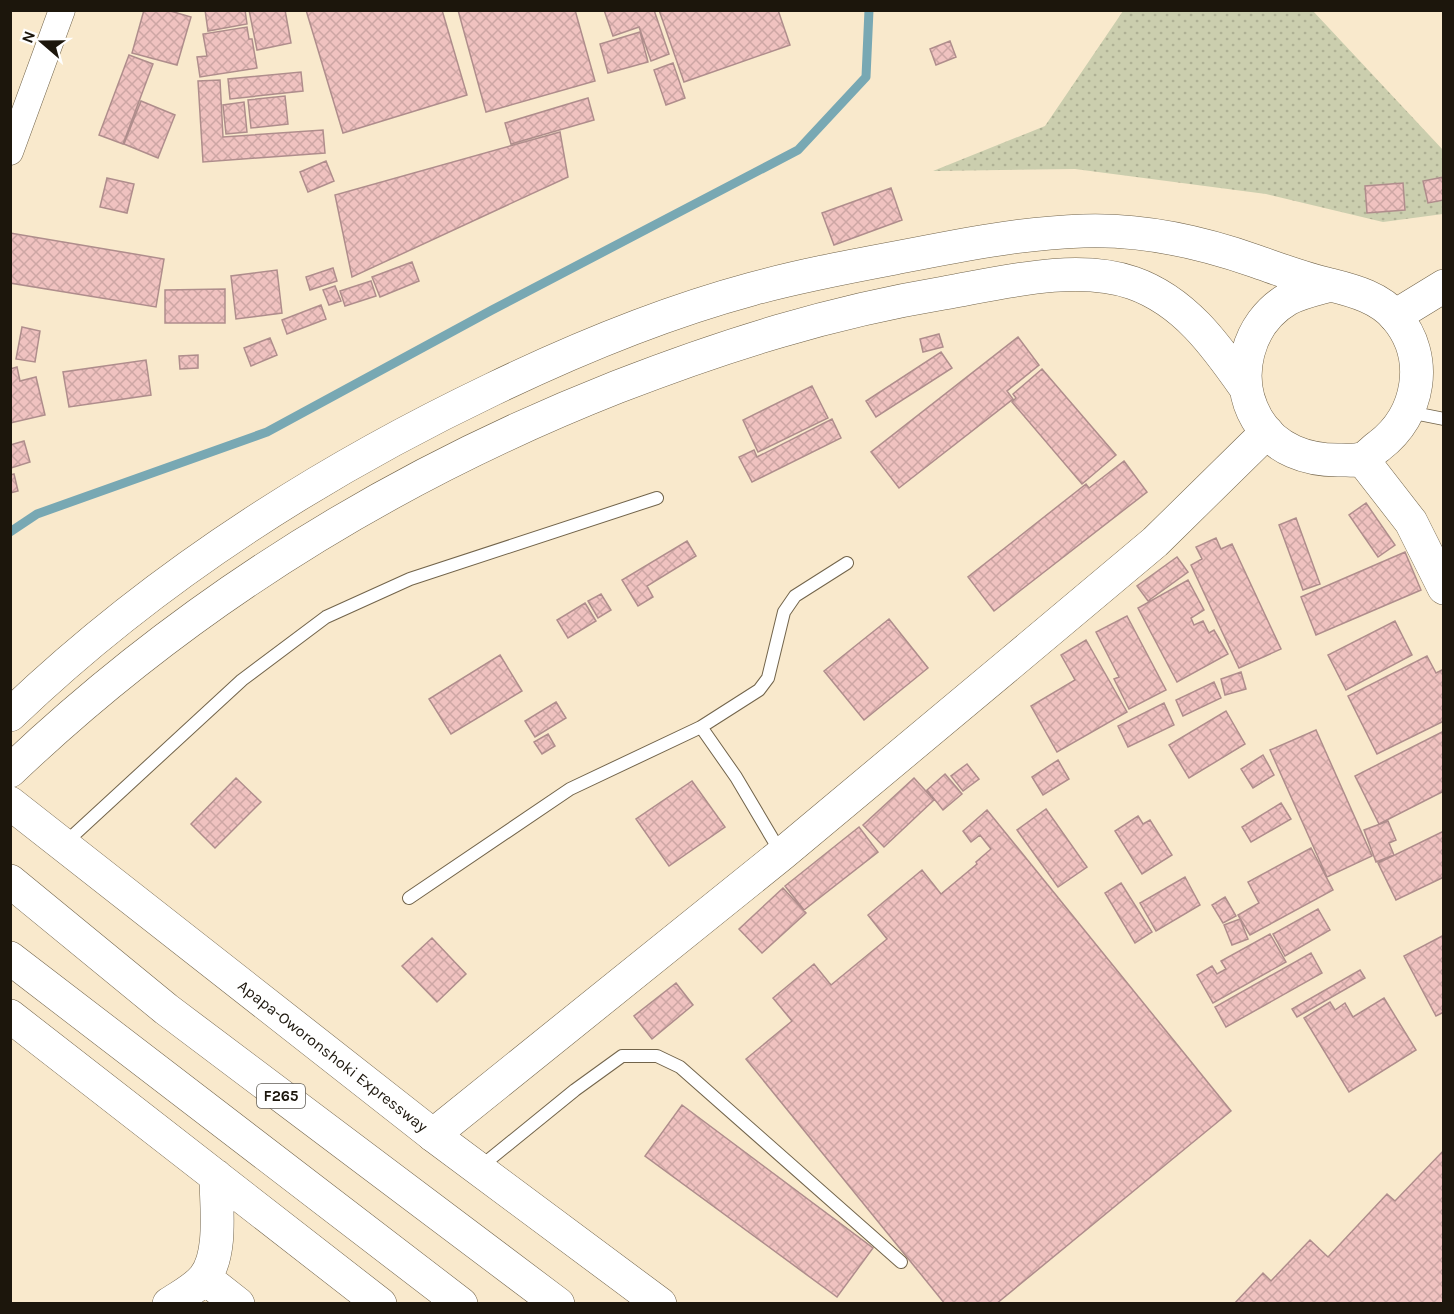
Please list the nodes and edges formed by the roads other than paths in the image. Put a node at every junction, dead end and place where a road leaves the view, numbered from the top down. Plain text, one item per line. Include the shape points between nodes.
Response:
1 (62, 10) edge
2 (10, 152) edge
3 (1331, 285) junction
4 (1443, 286) edge
5 (1395, 316) junction
6 (1245, 387) junction
7 (1408, 412) junction
8 (1443, 419) edge
9 (1267, 432) junction
10 (1362, 459) junction
11 (657, 498) dead end
12 (847, 562) dead end
13 (1443, 588) edge
14 (10, 715) edge
15 (701, 727) junction
16 (10, 771) edge
17 (10, 803) edge
18 (64, 844) junction
19 (782, 854) junction
20 (10, 881) edge
21 (409, 898) dead end
22 (10, 958) edge
23 (10, 1016) edge
24 (433, 1135) junction
25 (478, 1169) junction
26 (216, 1176) junction
27 (901, 1262) dead end
28 (205, 1278) junction
29 (169, 1304) edge
30 (238, 1304) edge
31 (380, 1304) edge
32 (461, 1304) edge
33 (558, 1304) edge
34 (660, 1304) edge

1 - 2 street
3 - 5 main road via 1368,296
3 - 6 main road via 1287,300 1262,322 1247,353
3 - 14 main road via 1179,240 1083,231 924,252 751,289 650,322 541,366 336,470 223,542 129,611
4 - 5 main road
5 - 7 main road via 1416,362 1417,379
6 - 9 main road via 1249,403
6 - 16 main road via 1205,332 1164,298 1128,281 1076,275 1029,279 899,301 802,323 683,362 494,439 419,475 327,527 149,650
7 - 8 lane
7 - 10 main road via 1388,439
9 - 10 main road via 1293,453 1309,458
9 - 19 main road via 1155,542
10 - 13 main road via 1431,550
11 - 18 lane via 410,579 326,617 242,680
12 - 15 lane via 795,596 784,612 768,678 759,690
15 - 19 lane
15 - 21 lane via 570,789
17 - 18 main road, Apapa-Oworonshoki Expressway
18 - 24 main road, Apapa-Oworonshoki Expressway
19 - 24 main road
20 - 33 main road, F265 via 166,1009
22 - 32 main road
23 - 26 main road
24 - 25 main road, Apapa-Oworonshoki Expressway
25 - 27 lane via 622,1056 657,1056 680,1067
25 - 34 main road, Apapa-Oworonshoki Expressway
26 - 28 main road via 216,1242
26 - 31 main road
28 - 29 main road
28 - 30 main road

